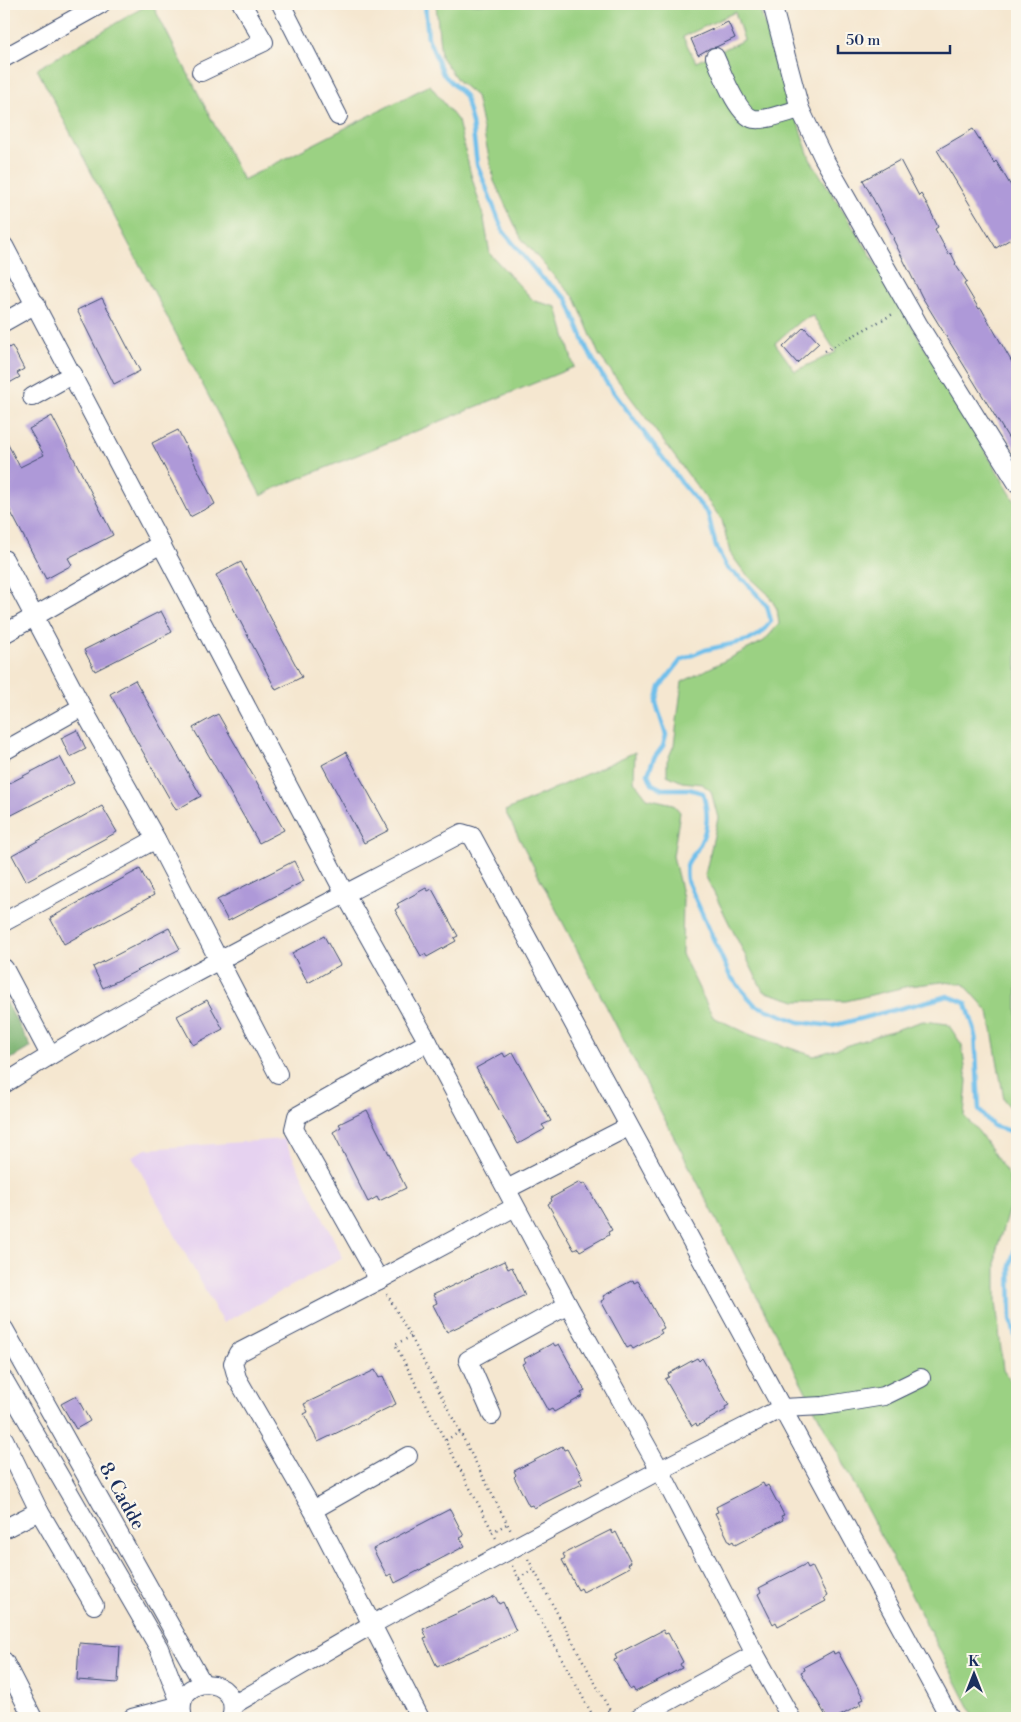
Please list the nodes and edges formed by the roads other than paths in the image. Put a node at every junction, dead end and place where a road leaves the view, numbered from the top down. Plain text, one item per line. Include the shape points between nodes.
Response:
1 (101, 4) edge
2 (242, 4) edge
3 (281, 4) edge
4 (772, 4) edge
5 (715, 57) dead end
6 (4, 58) edge
7 (201, 72) dead end
8 (800, 109) junction
9 (338, 116) dead end
10 (4, 246) edge
11 (36, 304) junction
12 (4, 322) edge
13 (73, 374) junction
14 (32, 398) dead end
15 (1017, 483) edge
16 (162, 544) junction
17 (4, 559) edge
18 (34, 617) junction
19 (4, 634) edge
20 (82, 707) junction
21 (4, 751) edge
22 (156, 839) junction
23 (345, 894) junction
24 (4, 922) edge
25 (218, 960) junction
26 (4, 968) edge
27 (428, 1042) junction
28 (50, 1055) junction
29 (278, 1074) dead end
30 (4, 1084) edge
31 (628, 1127) junction
32 (507, 1189) junction
33 (515, 1207) junction
34 (379, 1280) junction
35 (568, 1305) junction
36 (4, 1329) edge
37 (921, 1378) dead end
38 (4, 1380) edge
39 (782, 1408) junction
40 (492, 1415) dead end
41 (4, 1439) edge
42 (408, 1456) dead end
43 (660, 1470) junction
44 (313, 1510) junction
45 (39, 1512) junction
46 (4, 1529) edge
47 (94, 1605) dead end
48 (371, 1625) junction
49 (755, 1654) junction
50 (4, 1660) edge
51 (203, 1684) junction
52 (182, 1712) edge
53 (233, 1714) edge
54 (33, 1718) edge
55 (132, 1718) edge
56 (420, 1718) edge
57 (638, 1718) edge
58 (792, 1718) edge
59 (950, 1718) edge

1 - 6 street
2 - 7 street via 264,42
3 - 9 street
4 - 8 street
5 - 8 street via 743,113 754,119 769,118
8 - 15 street via 823,157 908,306
10 - 11 street
11 - 12 street
11 - 13 street
13 - 14 street
13 - 16 street
16 - 18 street
16 - 23 street
17 - 18 street
18 - 19 street
18 - 20 street
20 - 21 street
20 - 22 street
22 - 24 street
22 - 25 street
23 - 25 street
23 - 27 street
23 - 31 street via 462,833 472,836
25 - 28 street
25 - 29 street
26 - 28 street
27 - 32 street
27 - 34 street via 297,1116 294,1129
28 - 30 street
31 - 32 street
31 - 39 street
32 - 33 street
33 - 34 street
33 - 35 street
34 - 44 street via 238,1353 233,1363 237,1378
35 - 40 street via 468,1360
35 - 43 street
36 - 51 street, 8. Cadde
37 - 39 street via 884,1396 823,1406
38 - 52 street via 158,1648
39 - 43 street
39 - 59 street
41 - 45 street
42 - 44 street
43 - 48 street
43 - 49 street
44 - 48 street
45 - 46 street
45 - 47 street
48 - 53 street
48 - 56 street
49 - 57 street
49 - 58 street
50 - 54 street
51 - 52 street via 189,1691 184,1698
51 - 53 street via 222,1688 229,1696
52 - 55 street

